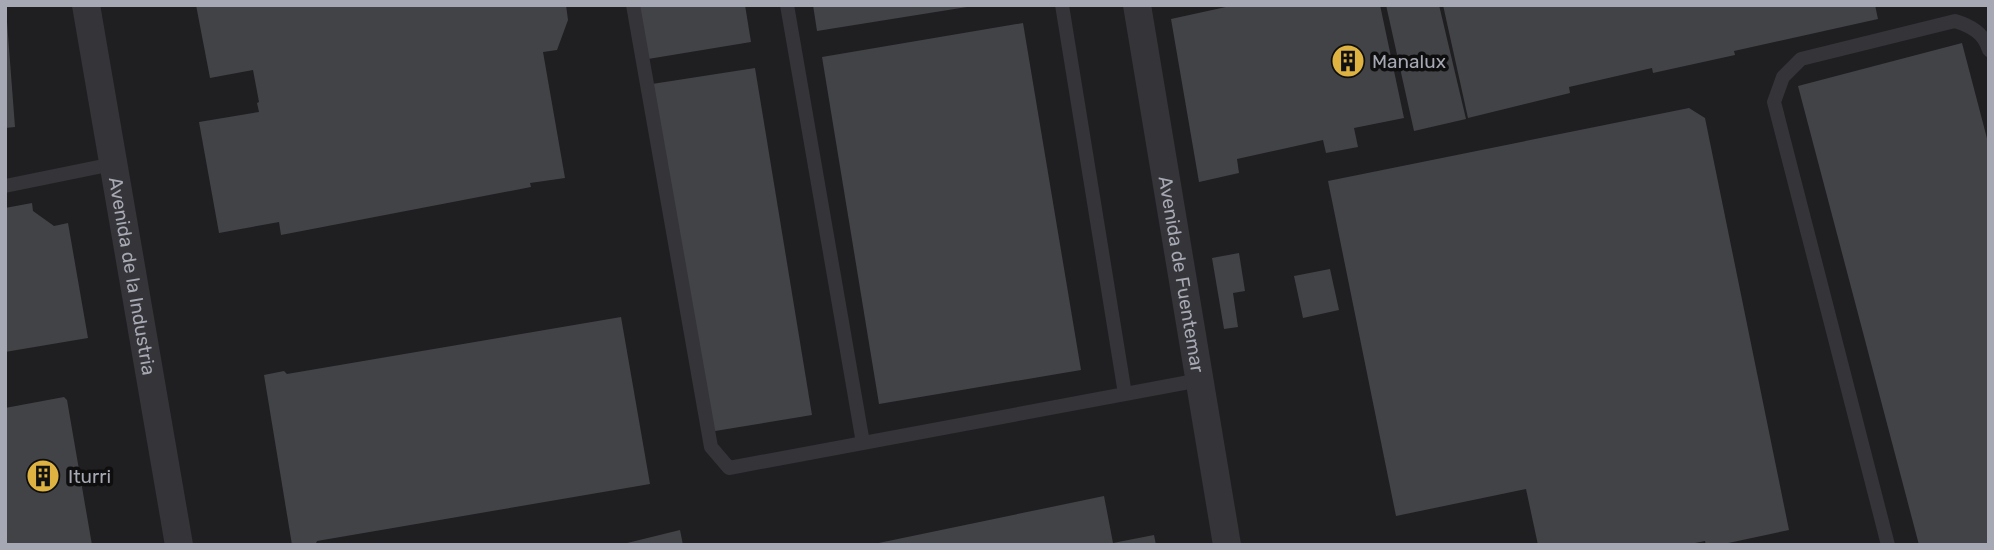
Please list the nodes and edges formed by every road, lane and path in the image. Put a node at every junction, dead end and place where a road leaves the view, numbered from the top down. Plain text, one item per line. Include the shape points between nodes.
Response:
1 (86, 5) edge
2 (633, 5) edge
3 (787, 5) edge
4 (1062, 5) edge
5 (1137, 5) edge
6 (1989, 50) edge
7 (113, 164) junction
8 (5, 186) edge
9 (1200, 380) junction
10 (1125, 394) junction
11 (863, 443) junction
12 (179, 545) edge
13 (1227, 545) edge
14 (1888, 545) edge

1 - 7 street, Avenida de la Industria
2 - 11 lane via 710,447 729,468
3 - 11 lane
4 - 10 lane
5 - 9 street, Avenida de Fuentemar
6 - 14 lane via 1974,27 1955,21 1801,59 1783,77 1774,103
7 - 8 lane
7 - 12 street, Avenida de la Industria
9 - 10 lane
9 - 13 street, Avenida de Fuentemar
10 - 11 lane

